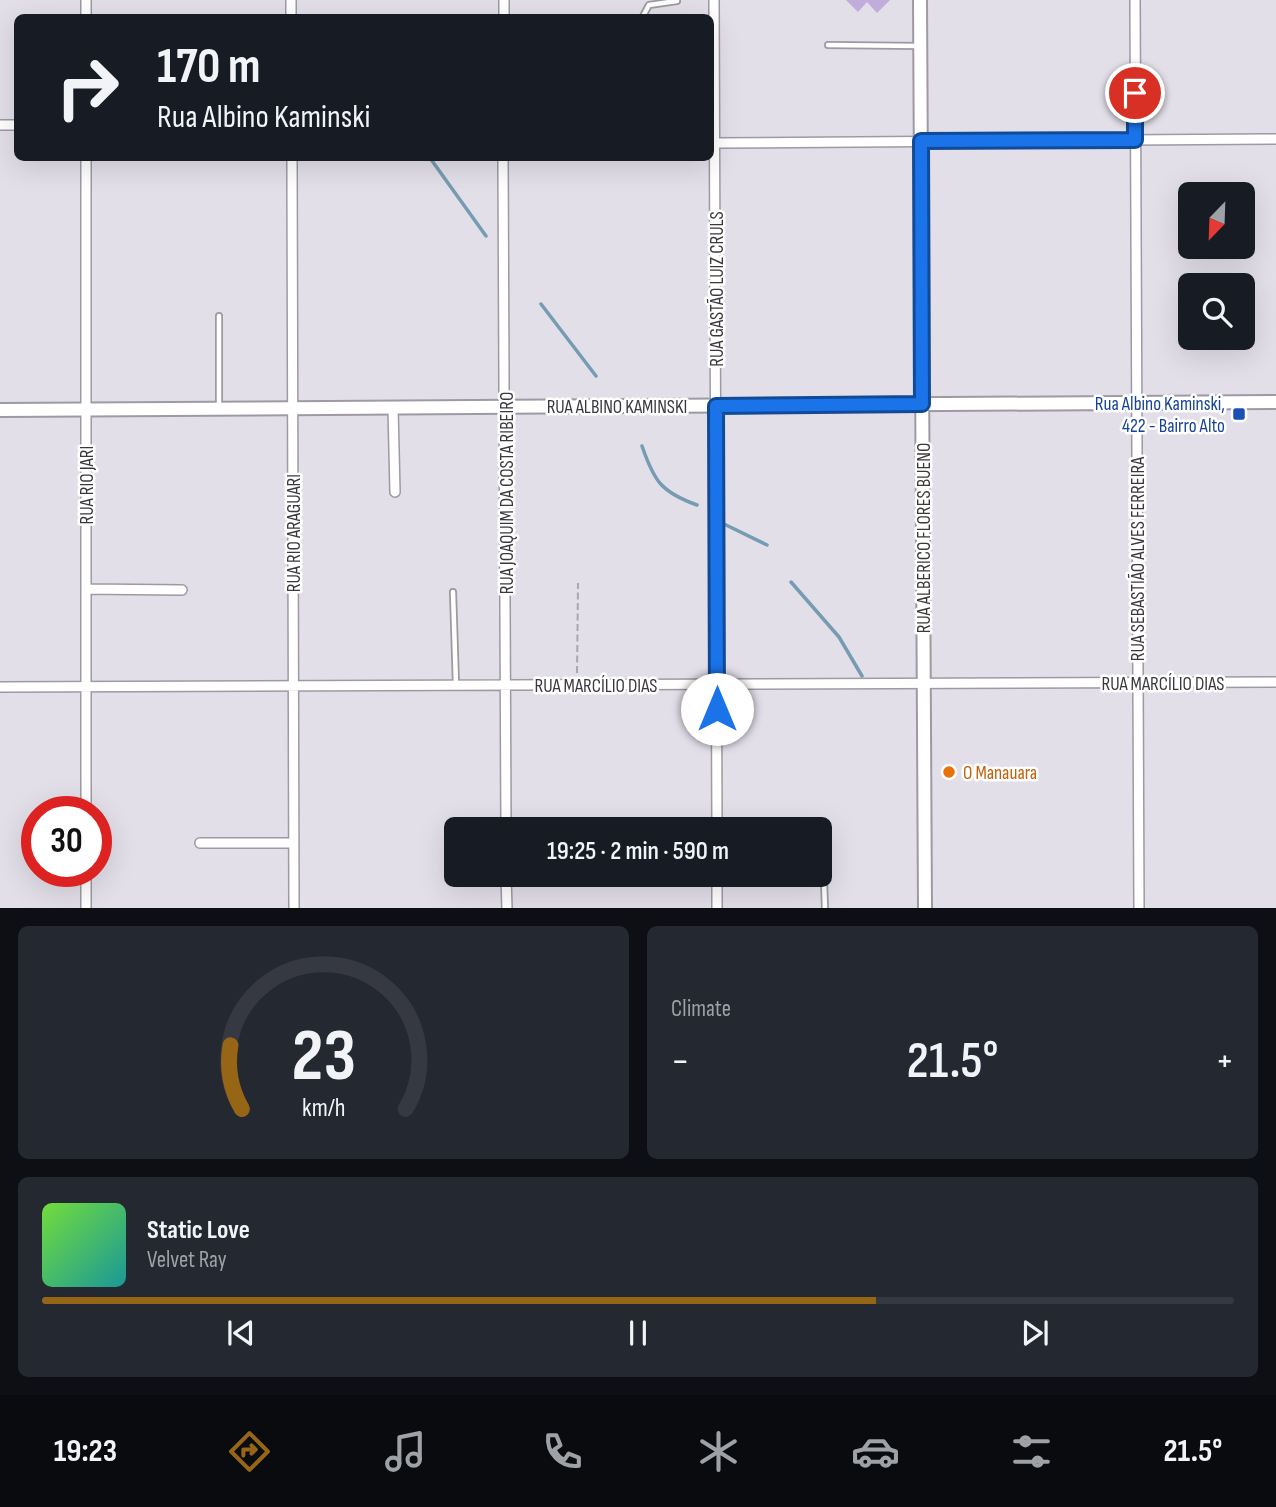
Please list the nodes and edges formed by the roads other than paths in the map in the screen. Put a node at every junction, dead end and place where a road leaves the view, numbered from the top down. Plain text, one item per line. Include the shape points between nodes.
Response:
1 (920, 0) edge
2 (1135, 0) edge
3 (677, 1) edge
4 (644, 14) edge
5 (828, 45) dead end
6 (921, 46) junction
7 (1276, 139) edge
8 (1135, 140) junction
9 (714, 141) edge
10 (921, 141) junction
11 (86, 161) edge
12 (292, 161) edge
13 (503, 161) edge
14 (713, 161) edge
15 (219, 316) dead end
16 (1276, 402) edge
17 (1137, 403) junction
18 (922, 404) junction
19 (716, 406) junction
20 (506, 407) junction
21 (293, 408) junction
22 (393, 408) junction
23 (219, 409) junction
24 (0, 410) edge
25 (86, 410) junction
26 (395, 492) dead end
27 (86, 589) junction
28 (182, 590) dead end
29 (453, 592) dead end
30 (1276, 682) edge
31 (1138, 683) junction
32 (717, 684) junction
33 (924, 684) junction
34 (456, 685) junction
35 (506, 685) junction
36 (294, 686) junction
37 (0, 687) edge
38 (86, 687) junction
39 (86, 796) edge
40 (506, 817) edge
41 (717, 817) edge
42 (200, 843) dead end
43 (294, 843) junction
44 (86, 887) edge
45 (506, 887) edge
46 (717, 887) edge
47 (824, 887) edge
48 (86, 908) edge
49 (294, 908) edge
50 (506, 908) edge
51 (717, 908) edge
52 (825, 908) edge
53 (925, 908) edge
54 (1139, 908) edge

1 - 6 street, RUA ALBERICO FLORES BUENO
2 - 8 street, RUA SEBASTIÃO ALVES FERREIRA
3 - 4 lane via 649,5
5 - 6 lane
6 - 10 street, RUA ALBERICO FLORES BUENO
7 - 8 street
8 - 10 street
8 - 17 street, RUA SEBASTIÃO ALVES FERREIRA
9 - 10 street
10 - 18 street, RUA ALBERICO FLORES BUENO
11 - 25 street, RUA RIO JARI
12 - 21 street, RUA RIO ARAGUARI
13 - 20 street, RUA JOAQUIM DA COSTA RIBEIRO
14 - 19 street, RUA GASTÃO LUIZ CRULS
15 - 23 lane
16 - 17 street, RUA ALBINO KAMINSKI
17 - 18 street, RUA ALBINO KAMINSKI
17 - 31 street, RUA SEBASTIÃO ALVES FERREIRA
18 - 19 street, RUA ALBINO KAMINSKI
18 - 33 street, RUA ALBERICO FLORES BUENO
19 - 20 street, RUA ALBINO KAMINSKI
19 - 32 street, RUA GASTÃO LUIZ CRULS
20 - 22 street, RUA ALBINO KAMINSKI
20 - 35 street, RUA JOAQUIM DA COSTA RIBEIRO
21 - 22 street, RUA ALBINO KAMINSKI
21 - 23 street, RUA ALBINO KAMINSKI
21 - 36 street, RUA RIO ARAGUARI
22 - 26 street
23 - 25 street, RUA ALBINO KAMINSKI
24 - 25 street, RUA ALBINO KAMINSKI
25 - 27 street, RUA RIO JARI
27 - 28 street
27 - 38 street, RUA RIO JARI
29 - 34 lane
30 - 31 street, RUA MARCÍLIO DIAS
31 - 33 street, RUA MARCÍLIO DIAS
31 - 54 street, RUA SEBASTIÃO ALVES FERREIRA
32 - 33 street, RUA MARCÍLIO DIAS
32 - 35 street, RUA MARCÍLIO DIAS
32 - 41 street, RUA GASTÃO LUIZ CRULS
33 - 53 street, RUA ALBERICO FLORES BUENO
34 - 35 street, RUA MARCÍLIO DIAS
34 - 36 street, RUA MARCÍLIO DIAS
35 - 40 street, RUA JOAQUIM DA COSTA RIBEIRO
36 - 38 street, RUA MARCÍLIO DIAS
36 - 43 street, RUA RIO ARAGUARI
37 - 38 street, RUA MARCÍLIO DIAS
38 - 39 street, RUA RIO JARI
42 - 43 street
43 - 49 street, RUA RIO ARAGUARI
44 - 48 street
45 - 50 street
46 - 51 street
47 - 52 lane

